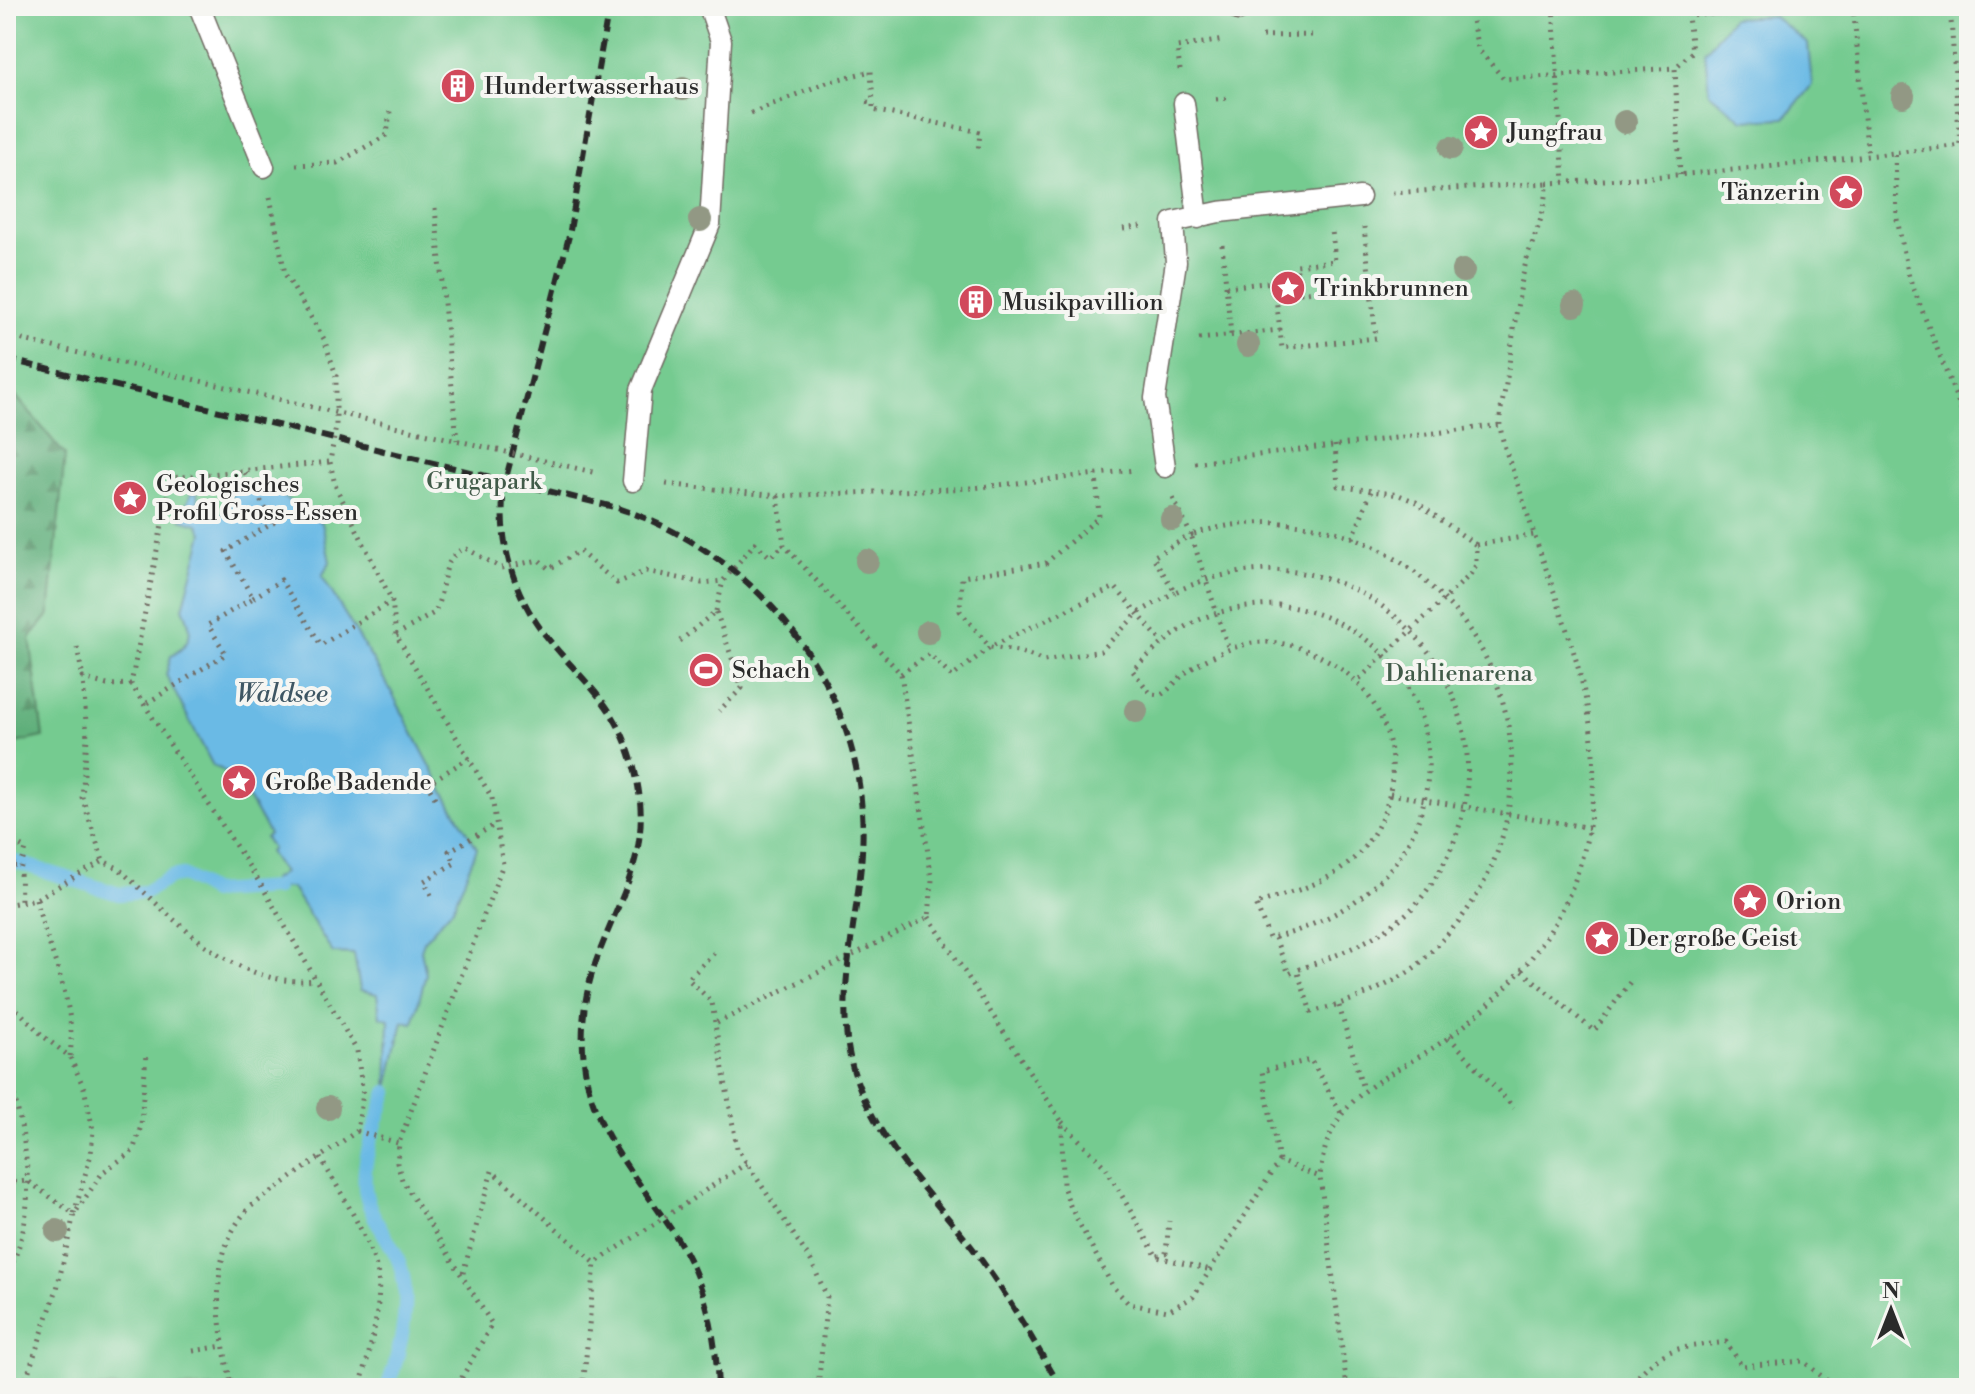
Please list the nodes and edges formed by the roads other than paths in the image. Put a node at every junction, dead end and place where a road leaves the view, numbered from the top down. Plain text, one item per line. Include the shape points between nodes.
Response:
1 (199, 6) edge
2 (709, 6) edge
3 (1184, 103) dead end
4 (264, 167) road end
5 (1360, 197) road end
6 (1198, 218) junction
7 (1165, 467) road end
8 (633, 481) road end

1 - 4 lane
2 - 8 lane via 721,41 710,224 641,390
3 - 6 lane
5 - 6 lane
6 - 7 lane via 1173,222 1176,262 1155,398

